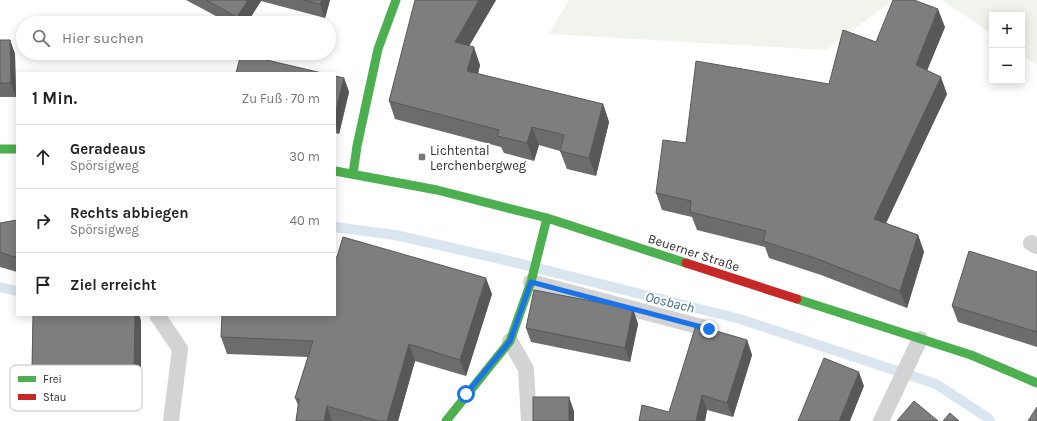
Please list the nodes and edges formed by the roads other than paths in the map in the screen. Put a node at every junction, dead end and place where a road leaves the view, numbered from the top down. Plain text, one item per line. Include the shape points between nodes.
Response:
1 (396, 0) edge
2 (0, 149) edge
3 (16, 149) edge
4 (336, 171) edge
5 (353, 174) junction
6 (547, 218) junction
7 (531, 282) junction
8 (158, 316) edge
9 (709, 329) edge
10 (510, 341) junction
11 (918, 343) junction
12 (1037, 383) edge
13 (171, 421) edge
14 (446, 421) edge
15 (529, 421) edge
16 (881, 421) edge

1 - 5 main road via 378,49
2 - 3 main road
4 - 5 main road, Beuerner Straße
5 - 6 main road, Beuerner Straße via 437,190
6 - 7 main road
6 - 11 main road, Beuerner Straße
7 - 9 lane
7 - 10 main road
8 - 13 lane via 180,349
10 - 14 main road
10 - 15 lane via 526,369
11 - 12 main road, Beuerner Straße via 971,355
11 - 16 lane

